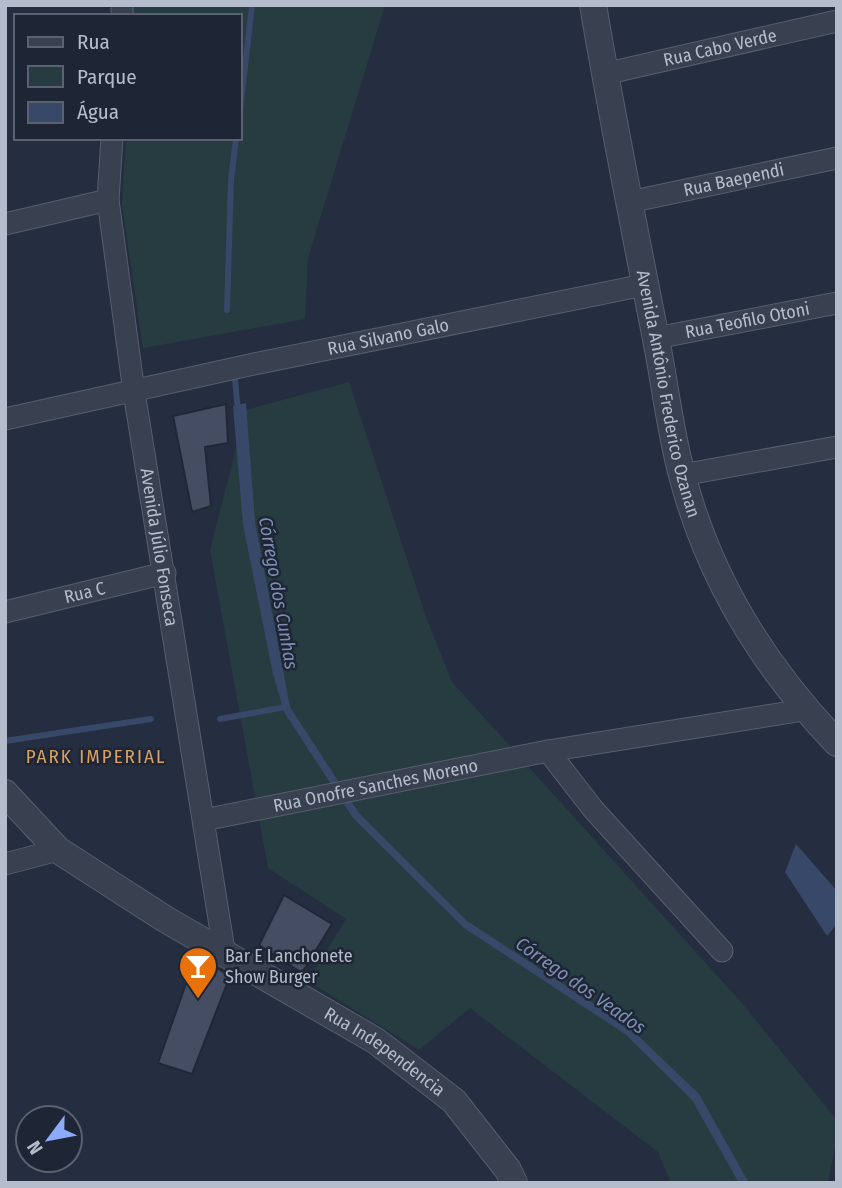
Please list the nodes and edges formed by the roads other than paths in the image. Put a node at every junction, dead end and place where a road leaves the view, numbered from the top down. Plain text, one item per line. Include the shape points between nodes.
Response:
1 (593, 5) edge
2 (837, 21) edge
3 (604, 74) junction
4 (112, 140) edge
5 (837, 158) edge
6 (108, 200) junction
7 (629, 202) junction
8 (5, 225) edge
9 (644, 285) junction
10 (837, 303) edge
11 (656, 338) junction
12 (134, 392) junction
13 (5, 419) edge
14 (837, 447) edge
15 (682, 475) junction
16 (165, 573) junction
17 (5, 612) edge
18 (804, 709) junction
19 (837, 743) edge
20 (548, 751) junction
21 (5, 793) edge
22 (204, 820) junction
23 (58, 849) junction
24 (5, 864) edge
25 (722, 951) dead end
26 (225, 956) junction
27 (514, 1183) edge

1 - 3 street, Avenida Antônio Frederico Ozanan
2 - 3 street, Rua Cabo Verde
3 - 7 street, Avenida Antônio Frederico Ozanan
4 - 6 street, Avenida Júlio Fonseca
5 - 7 street, Rua Baependi
6 - 8 street
6 - 12 street, Avenida Júlio Fonseca
7 - 9 street, Avenida Antônio Frederico Ozanan
9 - 11 street, Avenida Antônio Frederico Ozanan
9 - 12 street, Rua Silvano Galo
10 - 11 street, Rua Teofilo Otoni
11 - 15 street, Avenida Antônio Frederico Ozanan
12 - 13 street, Rua Silvano Galo
12 - 16 street, Avenida Júlio Fonseca
14 - 15 street
15 - 18 street, Avenida Antônio Frederico Ozanan via 710,560 736,612
16 - 17 street, Rua C
16 - 22 street, Avenida Júlio Fonseca
18 - 19 street, Avenida Antônio Frederico Ozanan
18 - 20 street, Rua Onofre Sanches Moreno
20 - 22 street, Rua Onofre Sanches Moreno
20 - 25 street via 593,809
21 - 23 street, Rua Independencia
22 - 26 street, Avenida Júlio Fonseca
23 - 24 street
23 - 26 street, Rua Independencia
26 - 27 street, Rua Independencia via 376,1041 454,1101

